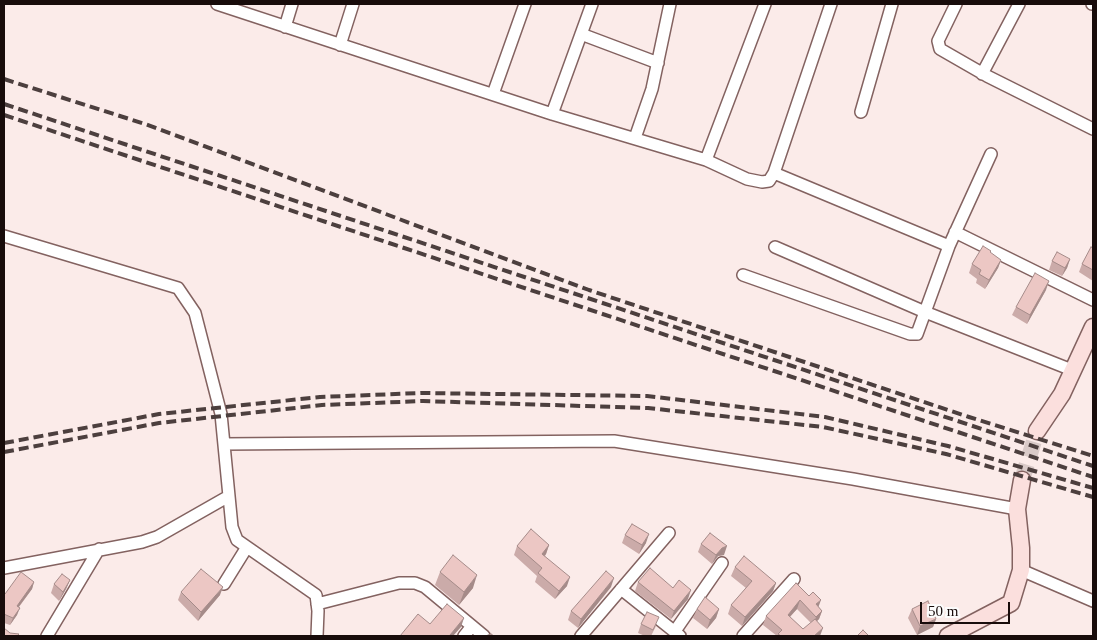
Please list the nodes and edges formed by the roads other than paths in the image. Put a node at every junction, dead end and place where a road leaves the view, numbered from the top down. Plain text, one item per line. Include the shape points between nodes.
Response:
1 (218, 4) edge
2 (292, 4) edge
3 (353, 4) edge
4 (525, 4) edge
5 (592, 4) edge
6 (670, 4) edge
7 (765, 4) edge
8 (831, 4) edge
9 (892, 4) edge
10 (956, 4) edge
11 (1018, 4) edge
12 (285, 27) junction
13 (581, 34) junction
14 (340, 45) junction
15 (658, 63) junction
16 (982, 74) junction
17 (493, 94) junction
18 (861, 112) dead end
19 (552, 114) junction
20 (1093, 129) edge
21 (635, 138) junction
22 (991, 154) dead end
23 (706, 160) junction
24 (774, 173) junction
25 (956, 232) junction
26 (4, 236) edge
27 (949, 246) junction
28 (775, 247) dead end
29 (743, 275) dead end
30 (1093, 300) edge
31 (926, 312) junction
32 (1093, 327) edge
33 (1072, 370) junction
34 (1037, 431) tunnel mouth
35 (224, 444) junction
36 (1022, 480) tunnel mouth
37 (229, 496) junction
38 (1016, 509) junction
39 (669, 533) dead end
40 (247, 547) junction
41 (98, 550) junction
42 (722, 563) dead end
43 (4, 568) edge
44 (1021, 570) junction
45 (794, 578) dead end
46 (224, 584) dead end
47 (621, 589) junction
48 (1093, 601) edge
49 (317, 604) junction
50 (472, 626) junction
51 (677, 634) edge
52 (47, 636) edge
53 (317, 636) edge
54 (464, 636) edge
55 (484, 636) edge
56 (581, 636) edge
57 (743, 636) edge
58 (948, 636) edge

1 - 12 street
2 - 12 street
3 - 14 street
4 - 17 street
5 - 13 street
6 - 15 street
7 - 23 street
8 - 24 street
9 - 18 street
10 - 16 street via 938,46
11 - 16 street
12 - 14 street
13 - 15 street
13 - 19 street
14 - 17 street
15 - 21 street
16 - 20 street
17 - 19 street
19 - 21 street
21 - 23 street
22 - 25 street
23 - 24 street via 747,179 762,182 769,181
24 - 27 street
25 - 27 street
25 - 30 street
26 - 35 street via 178,288 195,313 221,414
27 - 31 street
28 - 31 street
29 - 31 street via 910,334 917,334
31 - 33 street
32 - 33 street
33 - 34 street via 1062,394
35 - 37 street
35 - 38 street via 614,441
36 - 38 street
37 - 40 street via 232,527 237,540
37 - 41 street via 157,537
38 - 44 street
39 - 47 street
40 - 46 street
40 - 49 street via 316,595
41 - 43 street
41 - 52 street
42 - 51 street
44 - 48 street
44 - 58 street via 1011,603
45 - 57 street
47 - 51 street
47 - 56 street
49 - 50 street via 399,583 415,583
49 - 53 street
50 - 54 street
50 - 55 street

